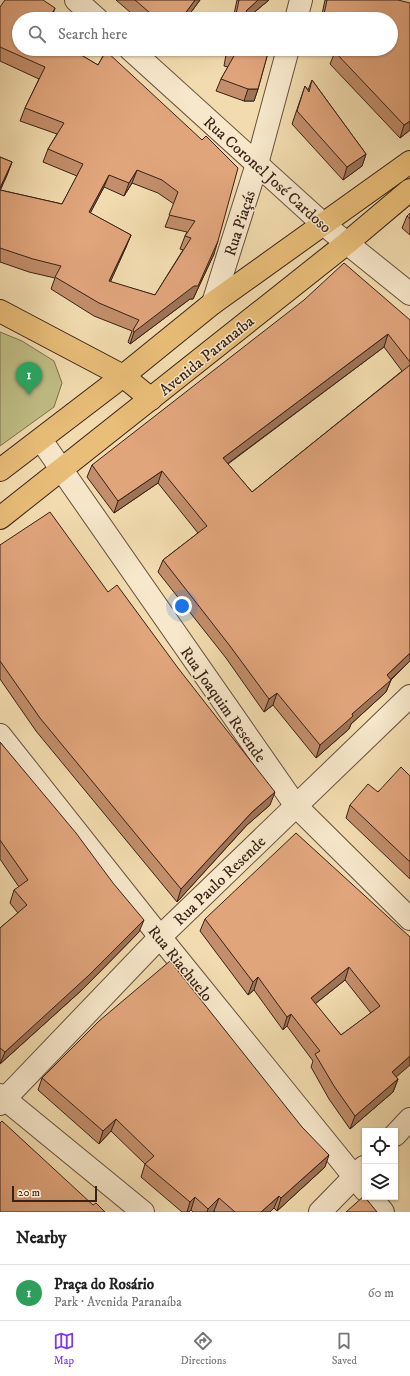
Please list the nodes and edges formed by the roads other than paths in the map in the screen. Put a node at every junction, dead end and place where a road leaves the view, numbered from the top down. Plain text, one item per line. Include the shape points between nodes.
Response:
1 (76, 0) edge
2 (301, 0) edge
3 (89, 12) edge
4 (298, 12) edge
5 (138, 56) edge
6 (286, 56) edge
7 (410, 162) edge
8 (258, 164) junction
9 (410, 190) edge
10 (322, 224) junction
11 (347, 244) junction
12 (410, 294) edge
13 (213, 303) junction
14 (0, 311) edge
15 (123, 376) junction
16 (151, 399) junction
17 (40, 440) junction
18 (0, 470) edge
19 (62, 470) junction
20 (0, 518) edge
21 (410, 696) edge
22 (0, 735) edge
23 (296, 806) junction
24 (410, 919) edge
25 (160, 937) junction
26 (2, 1099) edge
27 (410, 1119) edge
28 (398, 1132) edge
29 (362, 1178) edge
30 (373, 1200) edge
31 (143, 1212) edge
32 (320, 1212) edge
33 (383, 1212) edge

1 - 3 street
2 - 4 street
5 - 8 street, Rua Coronel José Cardoso
6 - 8 street, Rua Piaçás
7 - 10 main road
8 - 10 street, Rua Coronel José Cardoso
8 - 13 street, Rua Piaçás
9 - 11 main road, Avenida Paranaíba
10 - 11 street, Rua Coronel José Cardoso
10 - 13 main road
11 - 12 street, Rua Coronel José Cardoso
11 - 16 main road, Avenida Paranaíba
13 - 15 main road
14 - 15 main road
15 - 16 main road
15 - 17 main road
16 - 19 main road, Avenida Paranaíba
17 - 18 main road
17 - 19 street, Rua Joaquim Resende
19 - 20 main road, Avenida Paranaíba
19 - 23 street, Rua Joaquim Resende
21 - 23 street, Rua Paulo Resende
22 - 25 street, Rua Riachuelo
23 - 24 street, Rua Joaquim Resende
23 - 25 street, Rua Paulo Resende
25 - 26 street, Rua Paulo Resende
25 - 29 street, Rua Riachuelo
26 - 31 street
27 - 28 street
29 - 32 street
30 - 33 street

